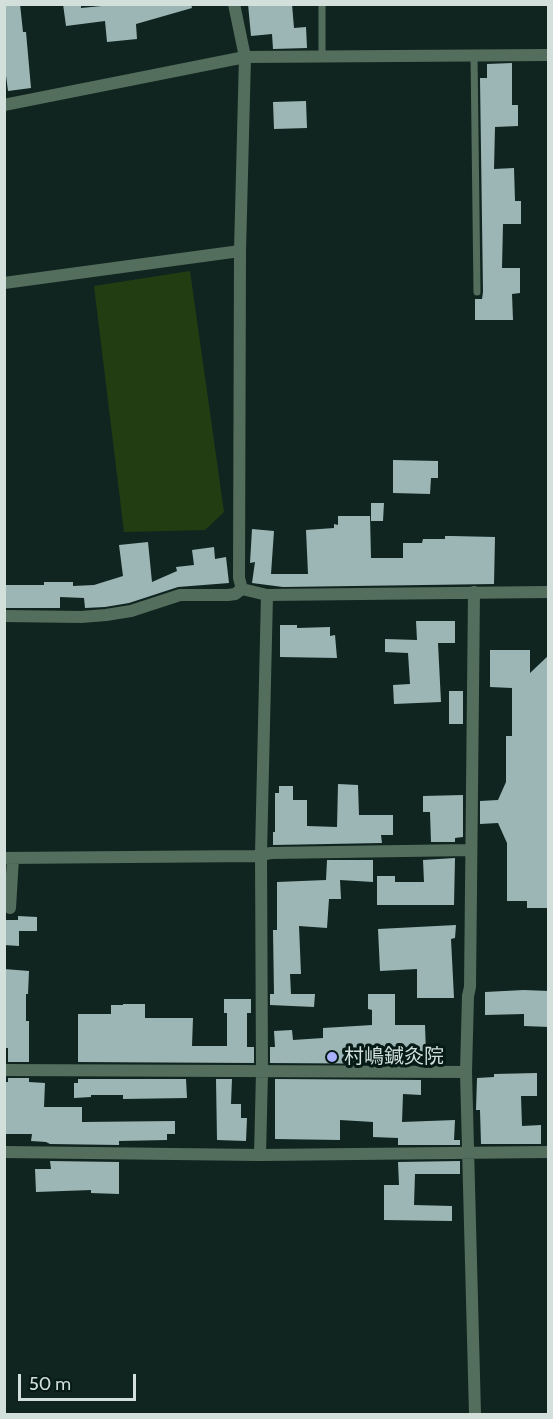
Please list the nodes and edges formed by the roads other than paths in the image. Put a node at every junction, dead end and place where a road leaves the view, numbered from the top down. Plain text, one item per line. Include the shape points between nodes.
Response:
1 (234, 4) edge
2 (322, 4) edge
3 (474, 55) junction
4 (549, 55) edge
5 (322, 56) junction
6 (245, 57) junction
7 (4, 105) edge
8 (240, 251) junction
9 (4, 283) edge
10 (477, 292) dead end
11 (242, 589) junction
12 (549, 591) edge
13 (474, 592) junction
14 (267, 595) junction
15 (4, 616) edge
16 (470, 850) junction
17 (261, 854) junction
18 (9, 858) edge
19 (10, 908) dead end
20 (4, 1070) edge
21 (262, 1072) junction
22 (466, 1072) junction
23 (4, 1152) edge
24 (468, 1152) junction
25 (549, 1152) edge
26 (260, 1155) junction
27 (475, 1414) edge

1 - 6 street
2 - 5 lane
3 - 4 street
3 - 5 street
3 - 10 lane
5 - 6 street
6 - 7 street
6 - 8 street
8 - 9 street
8 - 11 street
11 - 14 street
11 - 15 street via 228,595 180,595 106,615
12 - 13 street
13 - 14 street
13 - 16 street
14 - 17 street
16 - 17 street
16 - 22 street
17 - 18 street
17 - 21 street
18 - 19 street
20 - 21 street
21 - 22 street
21 - 26 street
22 - 24 street
23 - 26 street
24 - 25 street
24 - 26 street
24 - 27 street

